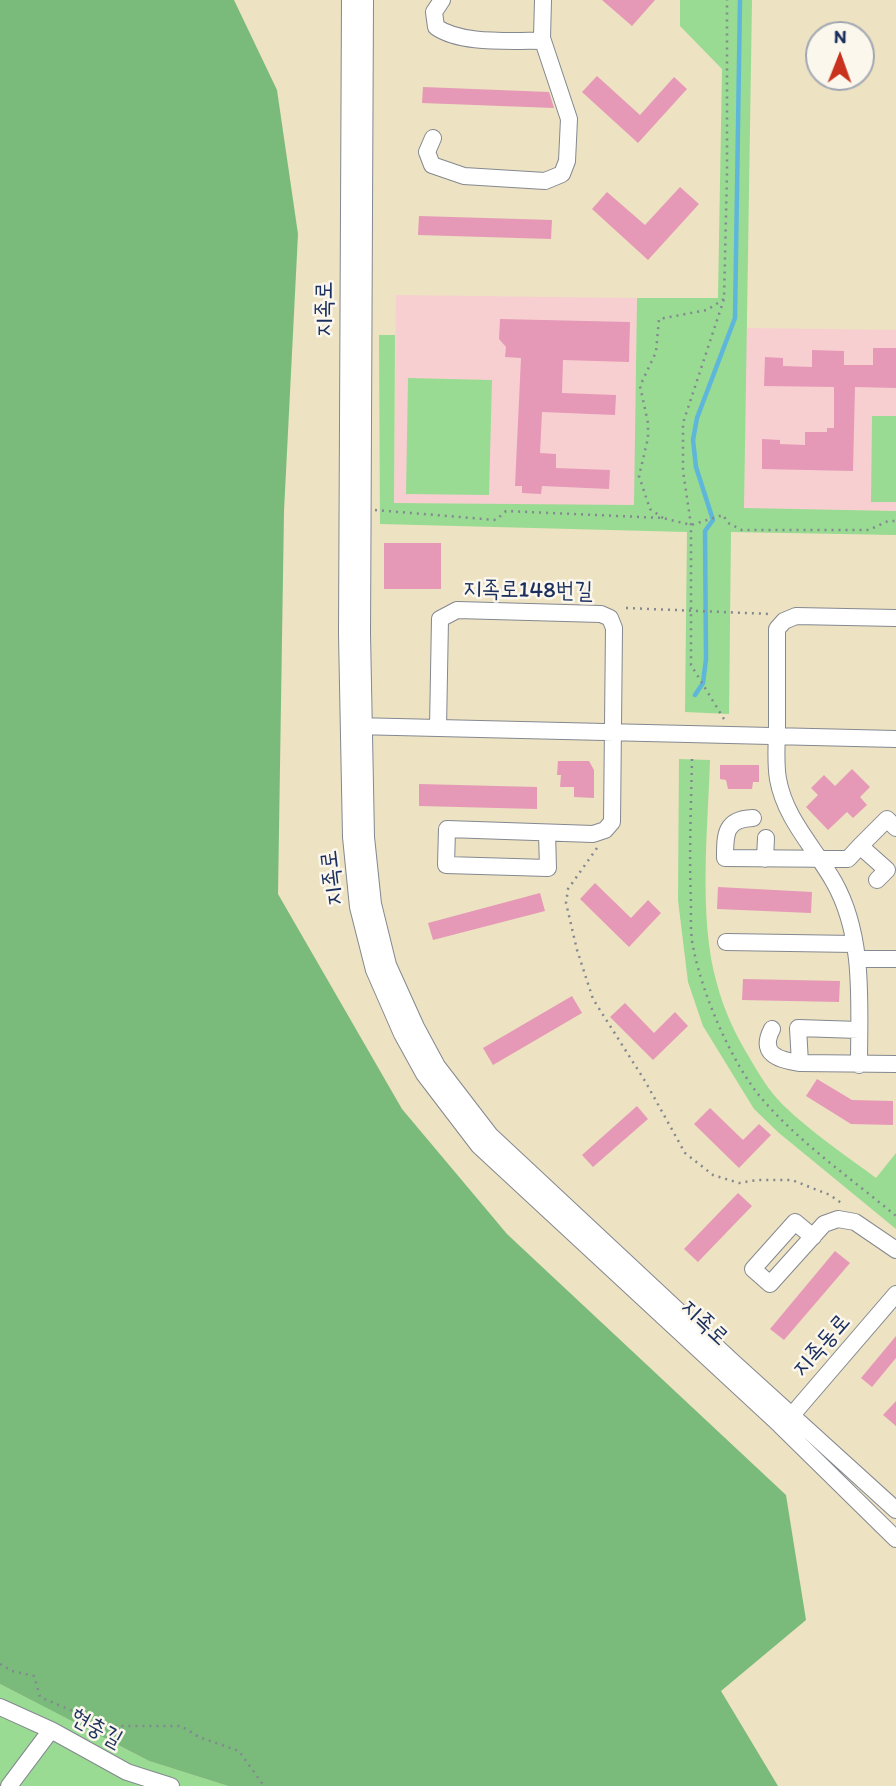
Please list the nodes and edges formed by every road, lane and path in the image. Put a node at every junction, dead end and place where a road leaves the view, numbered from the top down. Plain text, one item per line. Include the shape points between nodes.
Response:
1 (350, 0) edge
2 (365, 0) edge
3 (442, 0) edge
4 (543, 0) edge
5 (727, 0) edge
6 (542, 41) junction
7 (433, 138) dead end
8 (724, 299) junction
9 (372, 510) dead end
10 (663, 517) junction
11 (896, 521) edge
12 (691, 526) junction
13 (626, 608) dead end
14 (691, 611) junction
15 (770, 614) dead end
16 (896, 618) edge
17 (724, 719) dead end
18 (356, 726) junction
19 (438, 728) junction
20 (613, 733) junction
21 (777, 737) junction
22 (896, 739) edge
23 (692, 759) dead end
24 (753, 818) dead end
25 (896, 828) edge
26 (547, 832) junction
27 (766, 838) dead end
28 (599, 846) dead end
29 (860, 846) junction
30 (765, 859) junction
31 (819, 860) junction
32 (877, 880) dead end
33 (726, 942) dead end
34 (855, 951) junction
35 (896, 959) edge
36 (772, 1028) dead end
37 (859, 1030) junction
38 (800, 1063) junction
39 (896, 1064) edge
40 (859, 1065) junction
41 (847, 1207) dead end
42 (896, 1216) edge
43 (813, 1237) dead end
44 (896, 1250) edge
45 (896, 1294) edge
46 (787, 1421) junction
47 (896, 1510) edge
48 (896, 1539) edge
49 (0, 1664) edge
50 (0, 1707) edge
51 (51, 1730) junction
52 (9, 1786) edge
53 (170, 1786) edge
54 (264, 1786) edge

1 - 18 street, 지족로 via 347,593
2 - 18 street, 지족로 via 362,593
3 - 6 street via 434,12 436,27 445,33 458,38
4 - 6 street
5 - 8 path
6 - 7 street via 569,119 562,174 545,181 445,171 432,165 427,152
8 - 10 path via 707,310 659,318 656,352 640,386 648,430 639,476 650,509
8 - 12 path via 683,424 682,471
9 - 10 path via 496,520 506,511
10 - 12 path
11 - 12 path via 869,530 741,530 723,515
12 - 14 path
13 - 14 path
14 - 15 path
14 - 17 path via 691,665
16 - 21 street via 796,616 784,621 777,629
18 - 19 street
18 - 46 street, 지족로 via 373,904 388,965 437,1066 490,1135
19 - 20 street
19 - 20 street, 지족로148번길 via 440,619 457,610 601,614 610,618 614,628
20 - 21 street
20 - 26 street via 612,822 593,834
21 - 22 street
21 - 31 street via 778,779 786,804
23 - 42 path via 693,950 721,1030 763,1100
24 - 30 street via 732,823 725,834 725,858
25 - 29 street via 887,820
26 - 26 street via 447,829 446,865 548,868
27 - 30 street
28 - 41 path via 568,889 566,903 577,950 593,999 685,1153 713,1175 738,1183 792,1180
29 - 31 street via 848,859
29 - 32 street via 887,870
30 - 31 street
31 - 34 street via 834,882
33 - 34 street
34 - 35 street
34 - 37 street
36 - 38 street via 767,1038 774,1057
37 - 38 street via 798,1028
37 - 40 street
38 - 40 street
39 - 40 street
43 - 44 street via 824,1224 838,1219 855,1222
45 - 46 street, 지족동로
46 - 47 street, 지족로
46 - 48 street, 지족로
49 - 54 path via 34,1676 40,1697 97,1726 181,1726 239,1751
50 - 51 street, 현충길
51 - 52 street
51 - 53 street, 현충길 via 127,1772

